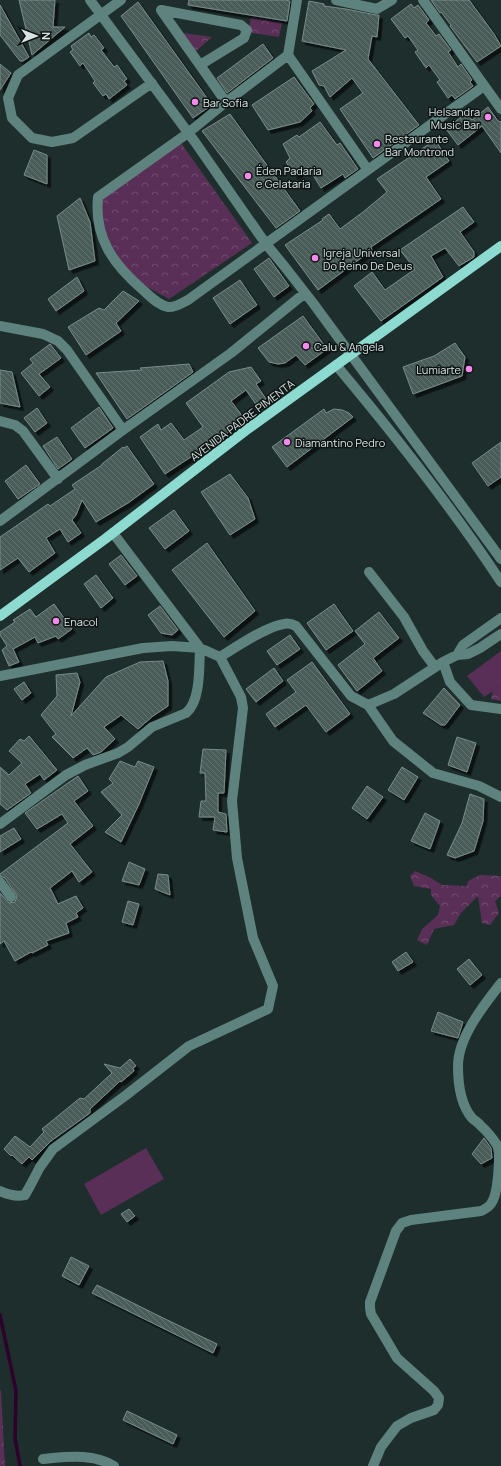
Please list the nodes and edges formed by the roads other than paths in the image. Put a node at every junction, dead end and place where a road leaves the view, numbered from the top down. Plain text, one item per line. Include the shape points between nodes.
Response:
1 (90, 0) edge
2 (121, 0) edge
3 (297, 0) edge
4 (336, 0) edge
5 (392, 0) edge
6 (423, 0) edge
7 (101, 13) junction
8 (288, 55) junction
9 (200, 65) junction
10 (152, 83) junction
11 (484, 86) junction
12 (226, 102) junction
13 (501, 109) edge
14 (188, 133) junction
15 (368, 170) junction
16 (266, 244) junction
17 (501, 246) edge
18 (305, 293) junction
19 (0, 326) edge
20 (350, 354) junction
21 (336, 365) junction
22 (0, 420) edge
23 (123, 430) junction
24 (58, 479) junction
25 (0, 521) edge
26 (113, 533) junction
27 (501, 558) edge
28 (370, 572) dead end
29 (501, 582) edge
30 (0, 616) edge
31 (501, 618) edge
32 (501, 634) edge
33 (200, 648) junction
34 (457, 655) junction
35 (220, 657) junction
36 (439, 664) junction
37 (0, 676) edge
38 (368, 705) junction
39 (501, 709) edge
40 (501, 797) edge
41 (0, 824) edge
42 (0, 882) edge
43 (11, 897) dead end
44 (501, 983) edge
45 (2, 1191) edge
46 (43, 1459) dead end
47 (114, 1466) edge
48 (373, 1466) edge

1 - 7 street
2 - 7 street
3 - 8 street
4 - 5 street via 377,9
6 - 11 street
7 - 10 street
7 - 10 street via 18,75 8,98 12,118 32,138 52,142 73,138
8 - 12 street
8 - 15 street
9 - 9 street via 244,38 247,30 241,25 160,10
9 - 12 street
10 - 14 street
11 - 13 street
11 - 15 street
12 - 14 street
14 - 16 street
14 - 16 street via 98,197 97,209 104,242 116,264 156,302 167,307 188,300
15 - 16 street
16 - 18 street
17 - 20 main road, AVENIDA PADRE PIMENTA
18 - 20 street
18 - 23 street via 231,353
19 - 23 street via 43,334 58,341
20 - 21 main road, AVENIDA PADRE PIMENTA
20 - 27 street
21 - 26 main road, AVENIDA PADRE PIMENTA via 245,431
21 - 29 street via 430,483
22 - 24 street via 23,431
23 - 24 street
24 - 25 street
26 - 30 main road, AVENIDA PADRE PIMENTA
26 - 33 street
28 - 36 street via 404,617 423,651
31 - 34 street via 462,645
32 - 34 street via 468,654
33 - 35 street
33 - 37 street via 143,648
33 - 41 street via 196,699 186,713 152,728 118,753 66,775
34 - 36 street
35 - 38 street via 272,627 285,623 292,624 351,696
35 - 45 street via 241,697 243,708 232,802 237,858 253,938 273,986 268,1009 189,1046 53,1149 25,1195 18,1196
36 - 38 street via 394,694
36 - 39 street via 450,682 471,705
38 - 40 street via 393,741 433,772 479,786
42 - 43 street
44 - 48 street via 463,1039 458,1064 460,1092 464,1104 499,1152 500,1162 493,1200 490,1206 481,1211 411,1220 402,1223 396,1231 370,1308 397,1358 434,1391 438,1405 434,1410 397,1426 381,1447
46 - 47 street via 80,1456

